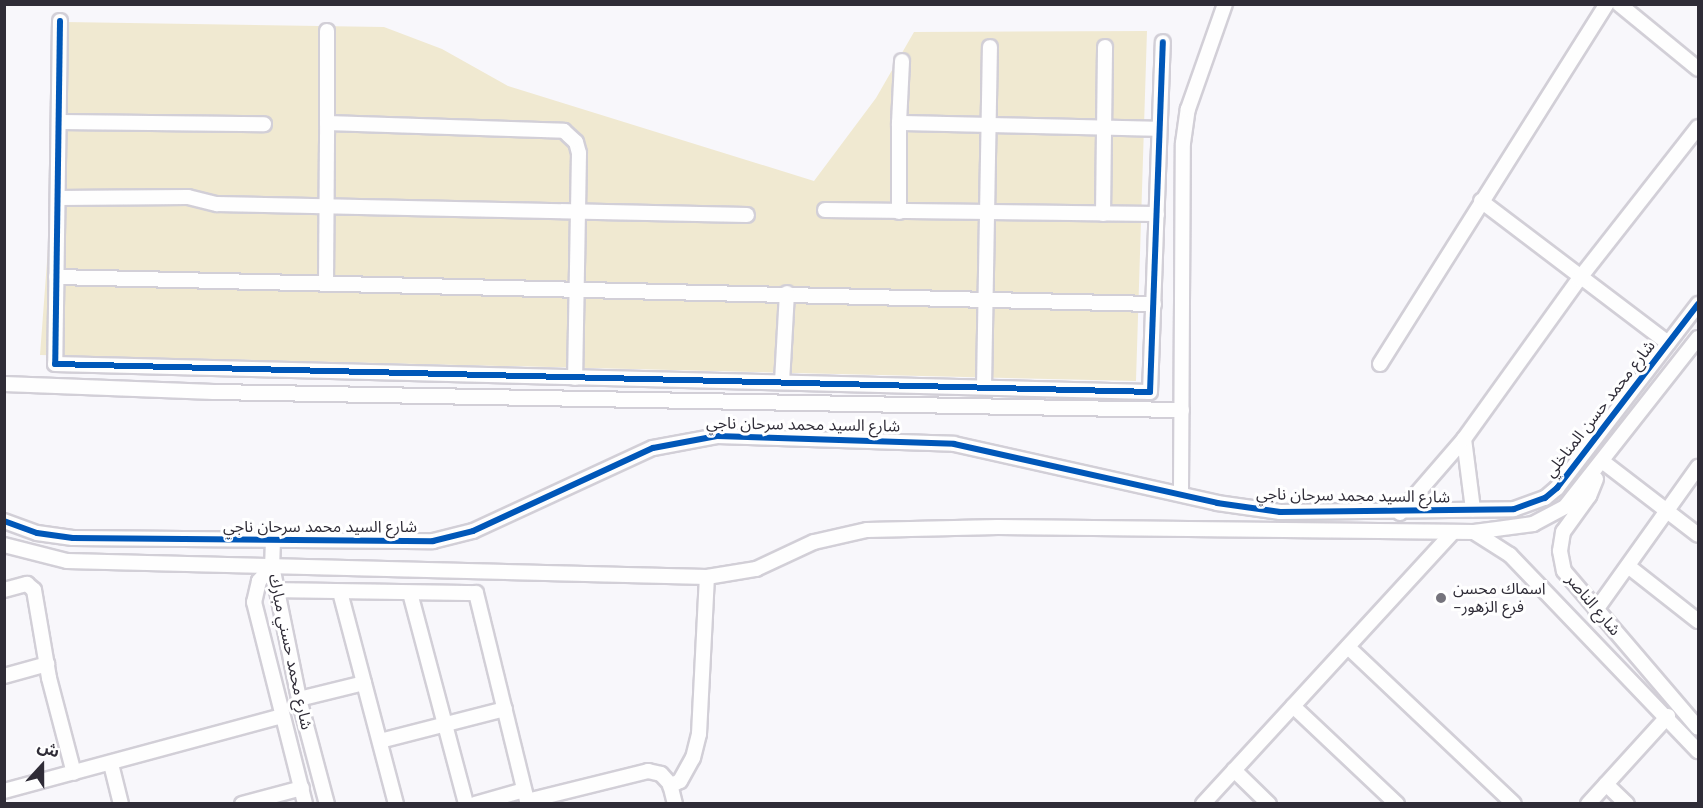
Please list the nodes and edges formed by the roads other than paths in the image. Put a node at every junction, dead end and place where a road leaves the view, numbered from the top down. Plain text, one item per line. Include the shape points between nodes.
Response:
1 (1225, 4) edge
2 (1607, 4) edge
3 (1619, 4) edge
4 (60, 21) dead end
5 (327, 31) dead end
6 (1163, 42) dead end
7 (990, 47) dead end
8 (1105, 47) dead end
9 (902, 62) dead end
10 (1698, 69) edge
11 (60, 122) junction
12 (327, 123) junction
13 (899, 123) junction
14 (264, 124) dead end
15 (990, 125) junction
16 (1104, 127) junction
17 (1698, 127) edge
18 (1159, 129) junction
19 (58, 198) junction
20 (1481, 201) junction
21 (326, 206) junction
22 (825, 210) dead end
23 (578, 212) junction
24 (899, 212) junction
25 (988, 213) junction
26 (1103, 214) junction
27 (1156, 214) junction
28 (747, 215) dead end
29 (56, 277) junction
30 (1580, 279) junction
31 (326, 283) junction
32 (578, 288) junction
33 (787, 293) junction
34 (986, 299) junction
35 (1154, 304) junction
36 (1698, 304) edge
37 (1698, 338) edge
38 (1668, 344) junction
39 (1380, 364) dead end
40 (492, 375) junction
41 (575, 378) junction
42 (782, 382) junction
43 (4, 384) edge
44 (1637, 384) junction
45 (984, 387) junction
46 (492, 394) junction
47 (1653, 396) junction
48 (1182, 410) junction
49 (1464, 439) junction
50 (1600, 463) junction
51 (1698, 467) edge
52 (1181, 493) junction
53 (1230, 505) junction
54 (1473, 510) junction
55 (1667, 511) junction
56 (1400, 513) junction
57 (4, 521) edge
58 (1232, 530) junction
59 (1474, 532) junction
60 (1452, 533) junction
61 (1698, 535) edge
62 (273, 540) junction
63 (4, 545) edge
64 (272, 566) junction
65 (1628, 566) junction
66 (707, 577) junction
67 (4, 590) edge
68 (277, 590) junction
69 (340, 592) junction
70 (410, 593) junction
71 (1596, 610) junction
72 (1698, 621) edge
73 (1348, 647) junction
74 (46, 664) junction
75 (4, 676) edge
76 (364, 683) junction
77 (299, 699) junction
78 (1293, 706) junction
79 (505, 709) junction
80 (282, 716) junction
81 (1668, 716) junction
82 (445, 724) junction
83 (1698, 728) edge
84 (380, 741) junction
85 (1698, 751) edge
86 (111, 764) junction
87 (1234, 770) junction
88 (74, 773) junction
89 (1606, 784) junction
90 (670, 786) junction
91 (302, 788) junction
92 (4, 791) edge
93 (527, 798) edge
94 (1498, 799) edge
95 (121, 804) edge
96 (242, 804) edge
97 (305, 804) edge
98 (327, 804) edge
99 (396, 804) edge
100 (466, 804) edge
101 (475, 804) edge
102 (675, 804) edge
103 (1203, 804) edge
104 (1269, 804) edge
105 (1396, 804) edge
106 (1514, 804) edge
107 (1588, 804) edge
108 (1627, 804) edge

1 - 48 street via 1193,92 1183,135
2 - 20 street
3 - 10 street
4 - 11 street
5 - 12 street
6 - 18 street
7 - 15 street
8 - 16 street
9 - 13 street
11 - 14 street
11 - 19 street
12 - 21 street
12 - 23 street via 564,131 576,142 579,153
13 - 15 street
13 - 24 street
15 - 16 street
15 - 25 street
16 - 18 street
16 - 26 street
17 - 30 street
18 - 27 street
19 - 21 street via 188,196 217,204
19 - 29 street
20 - 30 street
20 - 39 street
21 - 23 street
21 - 31 street
22 - 24 street
23 - 28 street
23 - 32 street
24 - 25 street
25 - 26 street
25 - 34 street
26 - 27 street
27 - 35 street
29 - 31 street
29 - 40 street via 55,364
30 - 38 street
30 - 49 street
31 - 32 street
32 - 33 street
32 - 41 street
33 - 34 street
33 - 42 street
34 - 35 street
34 - 45 street
35 - 45 street via 1150,392
36 - 38 street, شارع محمد حسن المناخلي
37 - 47 street, شارع محمد حسن المناخلي
38 - 44 street, شارع محمد حسن المناخلي
40 - 41 street
40 - 46 street
41 - 42 street
42 - 45 street
43 - 46 street via 214,392
44 - 47 street
44 - 54 street, شارع محمد حسن المناخلي via 1568,476 1545,498 1514,509
46 - 48 street
47 - 50 street, شارع محمد حسن المناخلي
48 - 52 street
49 - 54 street
49 - 56 street
50 - 55 street
50 - 59 street, شارع محمد حسن المناخلي via 1575,498 1555,514 1533,524
50 - 71 street, شارع الناصر via 1589,496 1567,523 1560,550 1564,571
51 - 55 street
52 - 53 street, شارع السيد محمد سرحان ناجي
52 - 62 street, شارع السيد محمد سرحان ناجي via 954,444 717,436 653,448 460,537 433,541
53 - 56 street, شارع السيد محمد سرحان ناجي via 1280,512
53 - 58 street
54 - 56 street, شارع السيد محمد سرحان ناجي
55 - 61 street
55 - 65 street
57 - 62 street, شارع السيد محمد سرحان ناجي via 37,533 73,538
58 - 60 street
58 - 66 street via 998,527 855,531 814,542 756,569
59 - 60 street, شارع محمد حسن المناخلي
59 - 81 street, شارع الناصر via 1510,555
60 - 73 street
62 - 64 street
63 - 64 street via 35,556 67,561
64 - 66 street
64 - 68 street, شارع محمد حسني مبارك
64 - 80 street, شارع محمد حسني مبارك via 259,580 254,602
65 - 71 street
65 - 72 street
66 - 90 street via 699,735 693,758 680,781
67 - 74 street via 27,584 34,590
68 - 69 street
68 - 77 street, شارع محمد حسني مبارك
69 - 70 street
69 - 76 street
70 - 79 street via 476,593
70 - 82 street
71 - 83 street, شارع الناصر
73 - 78 street
73 - 94 street
74 - 75 street
74 - 88 street
76 - 77 street
76 - 84 street
77 - 98 street, شارع محمد حسني مبارك
78 - 87 street
78 - 105 street
79 - 82 street
79 - 93 street
80 - 86 street
80 - 91 street, شارع محمد حسني مبارك
81 - 85 street, شارع الناصر
81 - 89 street
82 - 84 street
82 - 100 street
84 - 99 street
86 - 88 street
86 - 95 street
87 - 103 street
87 - 104 street
88 - 92 street
89 - 107 street
89 - 108 street
90 - 93 street via 661,774 648,771
90 - 102 street
91 - 96 street
91 - 97 street, شارع محمد حسني مبارك
93 - 101 street
94 - 106 street

